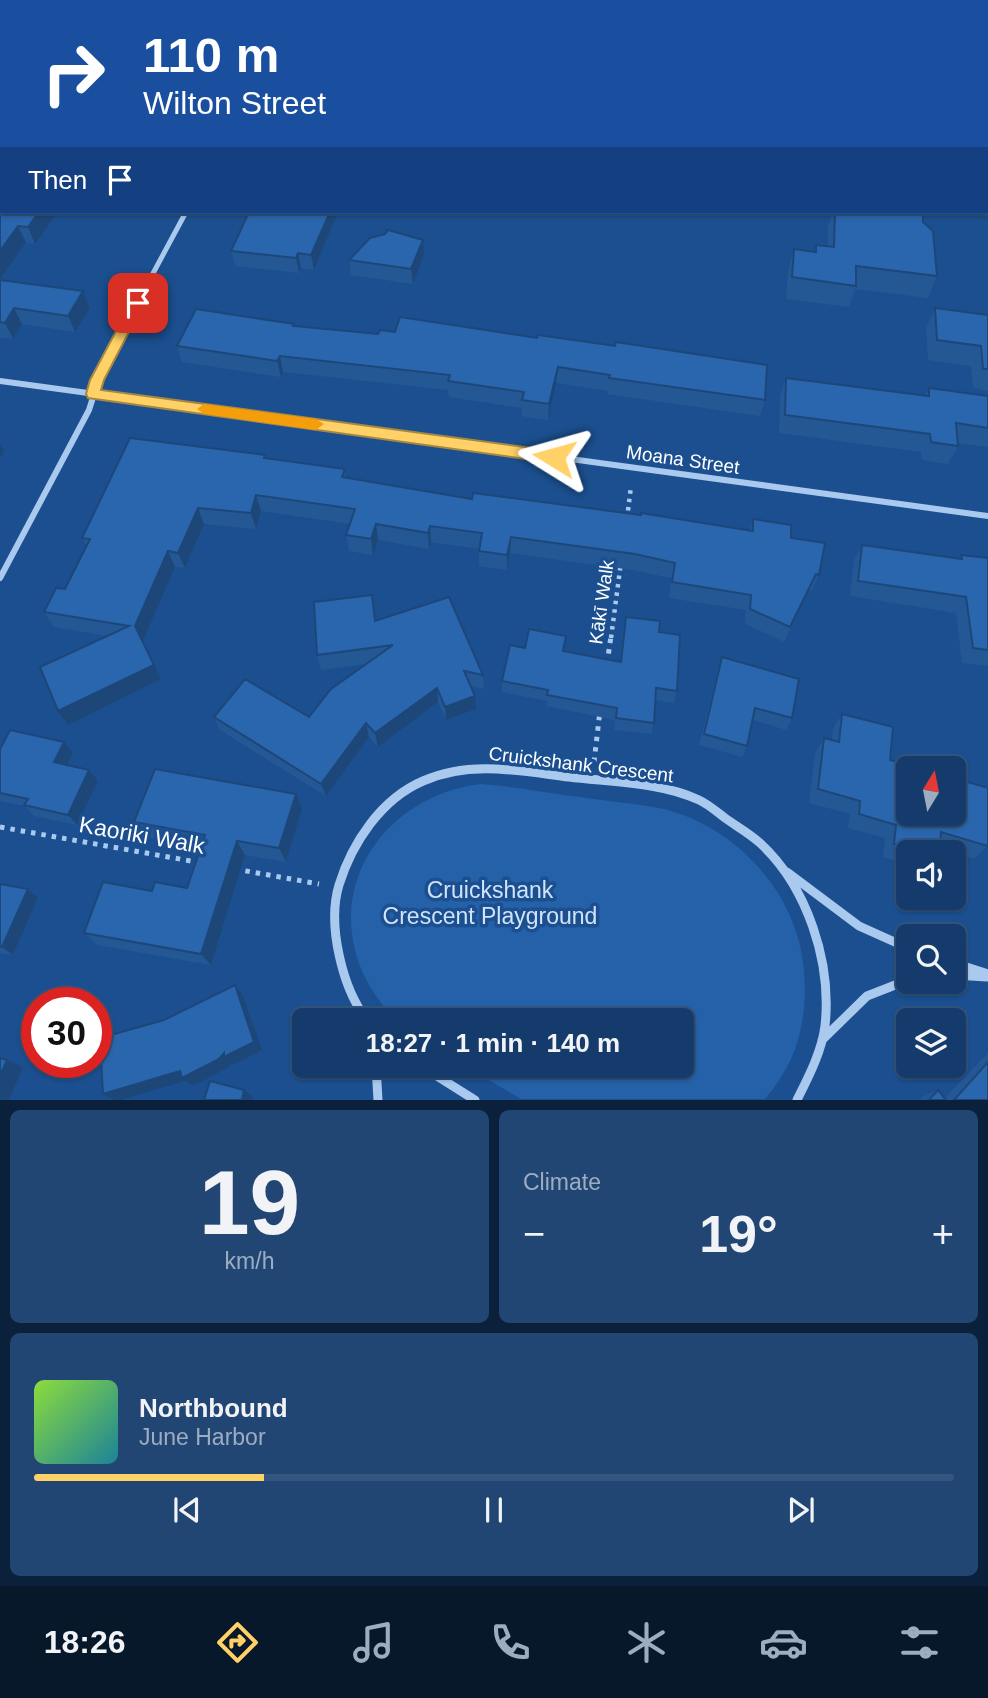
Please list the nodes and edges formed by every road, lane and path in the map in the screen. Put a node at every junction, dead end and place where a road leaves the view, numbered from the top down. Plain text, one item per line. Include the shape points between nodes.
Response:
1 (185, 214) edge
2 (0, 382) edge
3 (93, 394) junction
4 (632, 485) dead end
5 (988, 516) edge
6 (626, 525) edge
7 (622, 552) edge
8 (0, 578) edge
9 (606, 672) edge
10 (602, 699) edge
11 (593, 765) dead end
12 (0, 827) edge
13 (213, 865) edge
14 (227, 867) edge
15 (782, 867) junction
16 (320, 884) dead end
17 (896, 943) edge
18 (966, 968) edge
19 (966, 975) edge
20 (988, 976) edge
21 (896, 985) edge
22 (358, 1008) edge
23 (820, 1042) junction
24 (377, 1078) edge
25 (440, 1078) edge
26 (378, 1100) edge
27 (475, 1100) edge
28 (797, 1100) edge

1 - 3 street
2 - 3 street, Moana Street
3 - 5 street, Moana Street
3 - 8 street via 89,410
4 - 6 path
7 - 9 path, Kākī Walk
10 - 11 path
12 - 13 path, Kaoriki Walk
14 - 16 path, Kaoriki Walk
15 - 17 street, Cruickshank Crescent via 827,906
15 - 22 street, Cruickshank Crescent via 725,816 699,800 662,789 489,767 422,781 393,801 364,831 346,863 334,901 338,950
15 - 23 street, Cruickshank Crescent via 816,936 826,984 825,1028
18 - 20 street
19 - 20 street
21 - 23 street, Cruickshank Crescent via 867,996
23 - 28 street, Cruickshank Crescent
24 - 26 street
25 - 27 street

